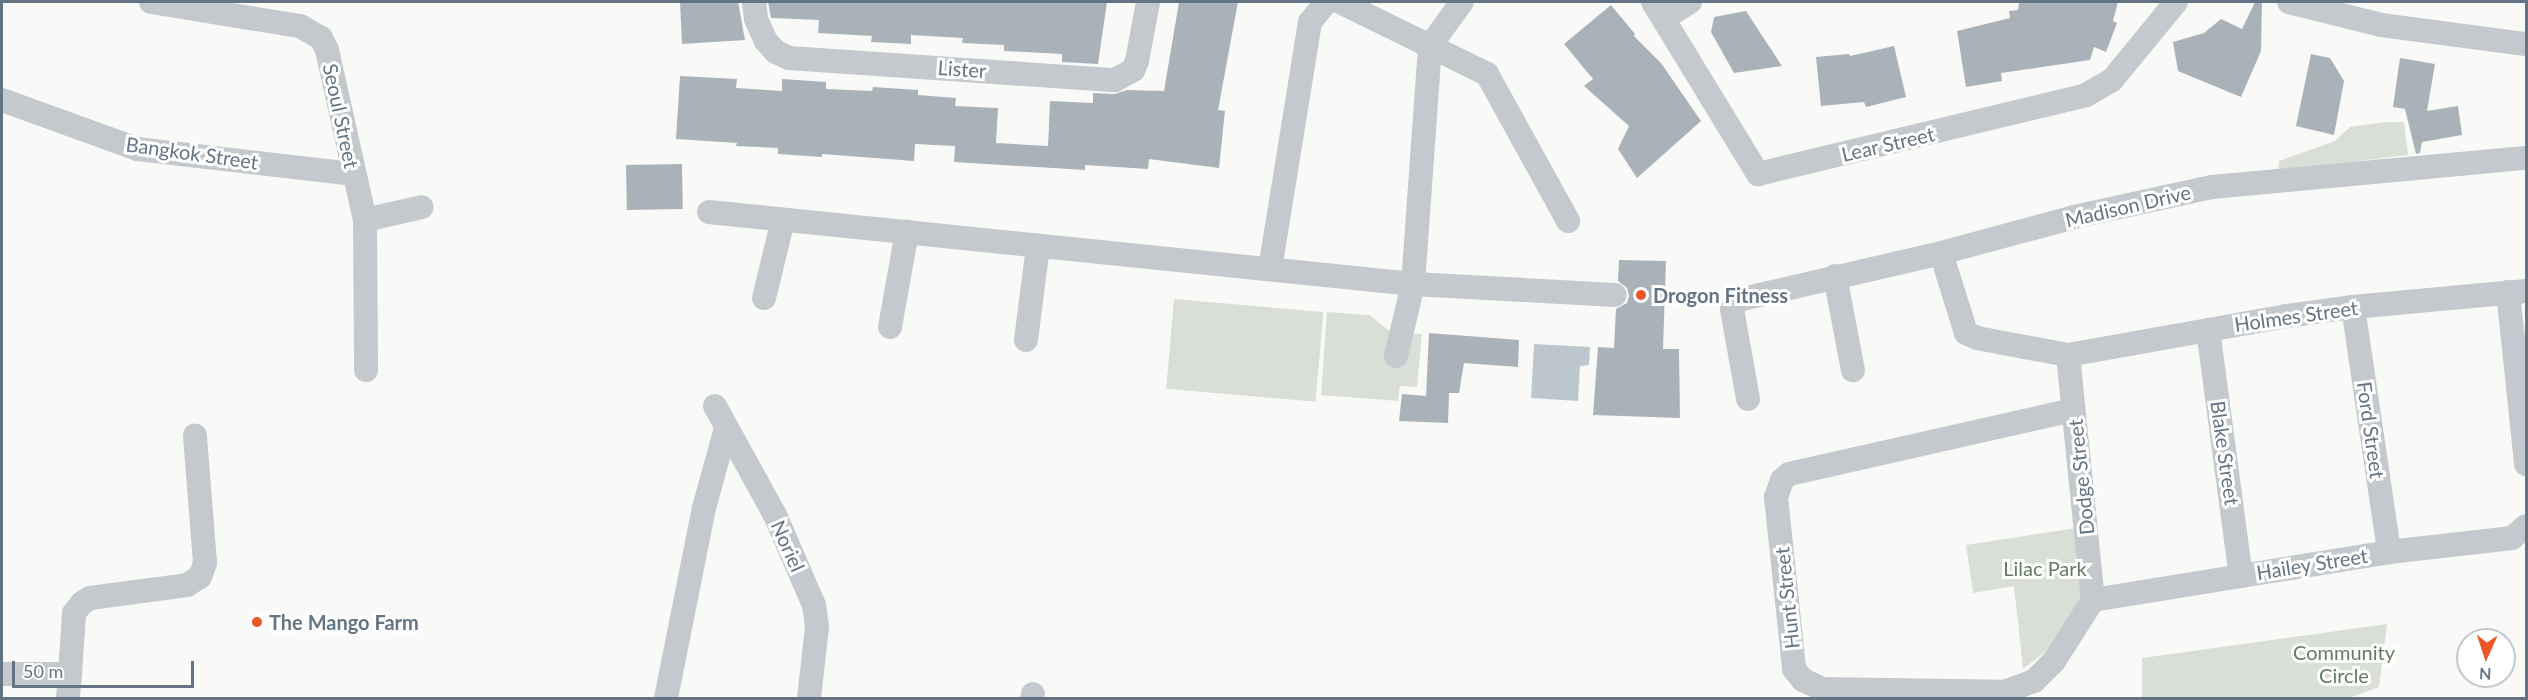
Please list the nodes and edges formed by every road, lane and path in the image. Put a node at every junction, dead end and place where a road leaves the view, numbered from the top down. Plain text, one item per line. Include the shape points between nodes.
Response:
1 (151, 2) edge
2 (754, 2) edge
3 (1148, 2) edge
4 (1326, 2) edge
5 (1340, 2) edge
6 (1462, 2) edge
7 (1690, 2) edge
8 (2176, 2) edge
9 (2289, 2) edge
10 (1659, 10) edge
11 (2526, 44) edge
12 (1430, 46) junction
13 (2, 100) edge
14 (2526, 158) edge
15 (353, 174) junction
16 (422, 207) dead end
17 (709, 212) dead end
18 (365, 220) junction
19 (783, 220) junction
20 (1568, 221) dead end
21 (907, 232) junction
22 (1038, 246) junction
23 (1941, 254) junction
24 (1270, 270) junction
25 (1835, 276) junction
26 (1413, 284) junction
27 (2517, 292) edge
28 (1615, 295) dead end
29 (764, 298) dead end
30 (2353, 307) junction
31 (890, 327) dead end
32 (2208, 330) junction
33 (1026, 340) dead end
34 (2068, 355) junction
35 (1396, 356) dead end
36 (366, 370) dead end
37 (1852, 370) dead end
38 (1748, 399) dead end
39 (715, 406) dead end
40 (2073, 410) junction
41 (726, 428) junction
42 (195, 435) dead end
43 (2526, 464) edge
44 (2526, 526) edge
45 (2389, 552) junction
46 (2241, 576) junction
47 (2093, 600) junction
48 (2, 674) edge
49 (70, 674) junction
50 (68, 699) edge
51 (666, 699) edge
52 (809, 699) edge

1 - 15 street, Seoul Street via 300,26 321,38 327,50
2 - 3 street, Lister via 756,19 766,41 789,58 1115,80 1132,70 1137,61
4 - 24 street via 1310,22
5 - 12 street
6 - 12 street
7 - 10 street
8 - 10 street, Lear Street via 2112,80 2086,95 1758,174
9 - 11 street via 2381,25
12 - 20 street via 1487,74
12 - 26 street
13 - 15 street, Bangkok Street via 138,149
14 - 23 street, Madison Drive via 2212,187 2074,217
15 - 18 street, Seoul Street
16 - 18 street
17 - 19 street
18 - 36 street, Seoul Street
19 - 21 street
19 - 29 street
21 - 22 street
21 - 31 street
22 - 24 street
22 - 33 street
23 - 25 street, Madison Drive
23 - 34 street via 1966,333
24 - 26 street
25 - 37 street
25 - 38 street, Madison Drive via 1738,300 1732,309
26 - 28 street
26 - 35 street
27 - 30 street, Holmes Street
27 - 43 street
30 - 32 street, Holmes Street
30 - 45 street, Ford Street
32 - 34 street, Holmes Street
32 - 46 street, Blake Street
34 - 40 street, Dodge Street
39 - 41 street, Noriel
40 - 47 street, Dodge Street
40 - 47 street, Hunt Street via 1789,474 1782,480 1776,497 1794,669 1803,680 1822,689 2004,692 2034,681 2054,661
41 - 51 street via 704,507
41 - 52 street, Noriel via 775,515 814,605 817,627
42 - 49 street via 205,563 200,577 187,585 90,598 81,603 74,613
44 - 45 street, Hailey Street via 2512,538
45 - 46 street, Hailey Street
46 - 47 street, Hailey Street
48 - 49 street
49 - 50 street

